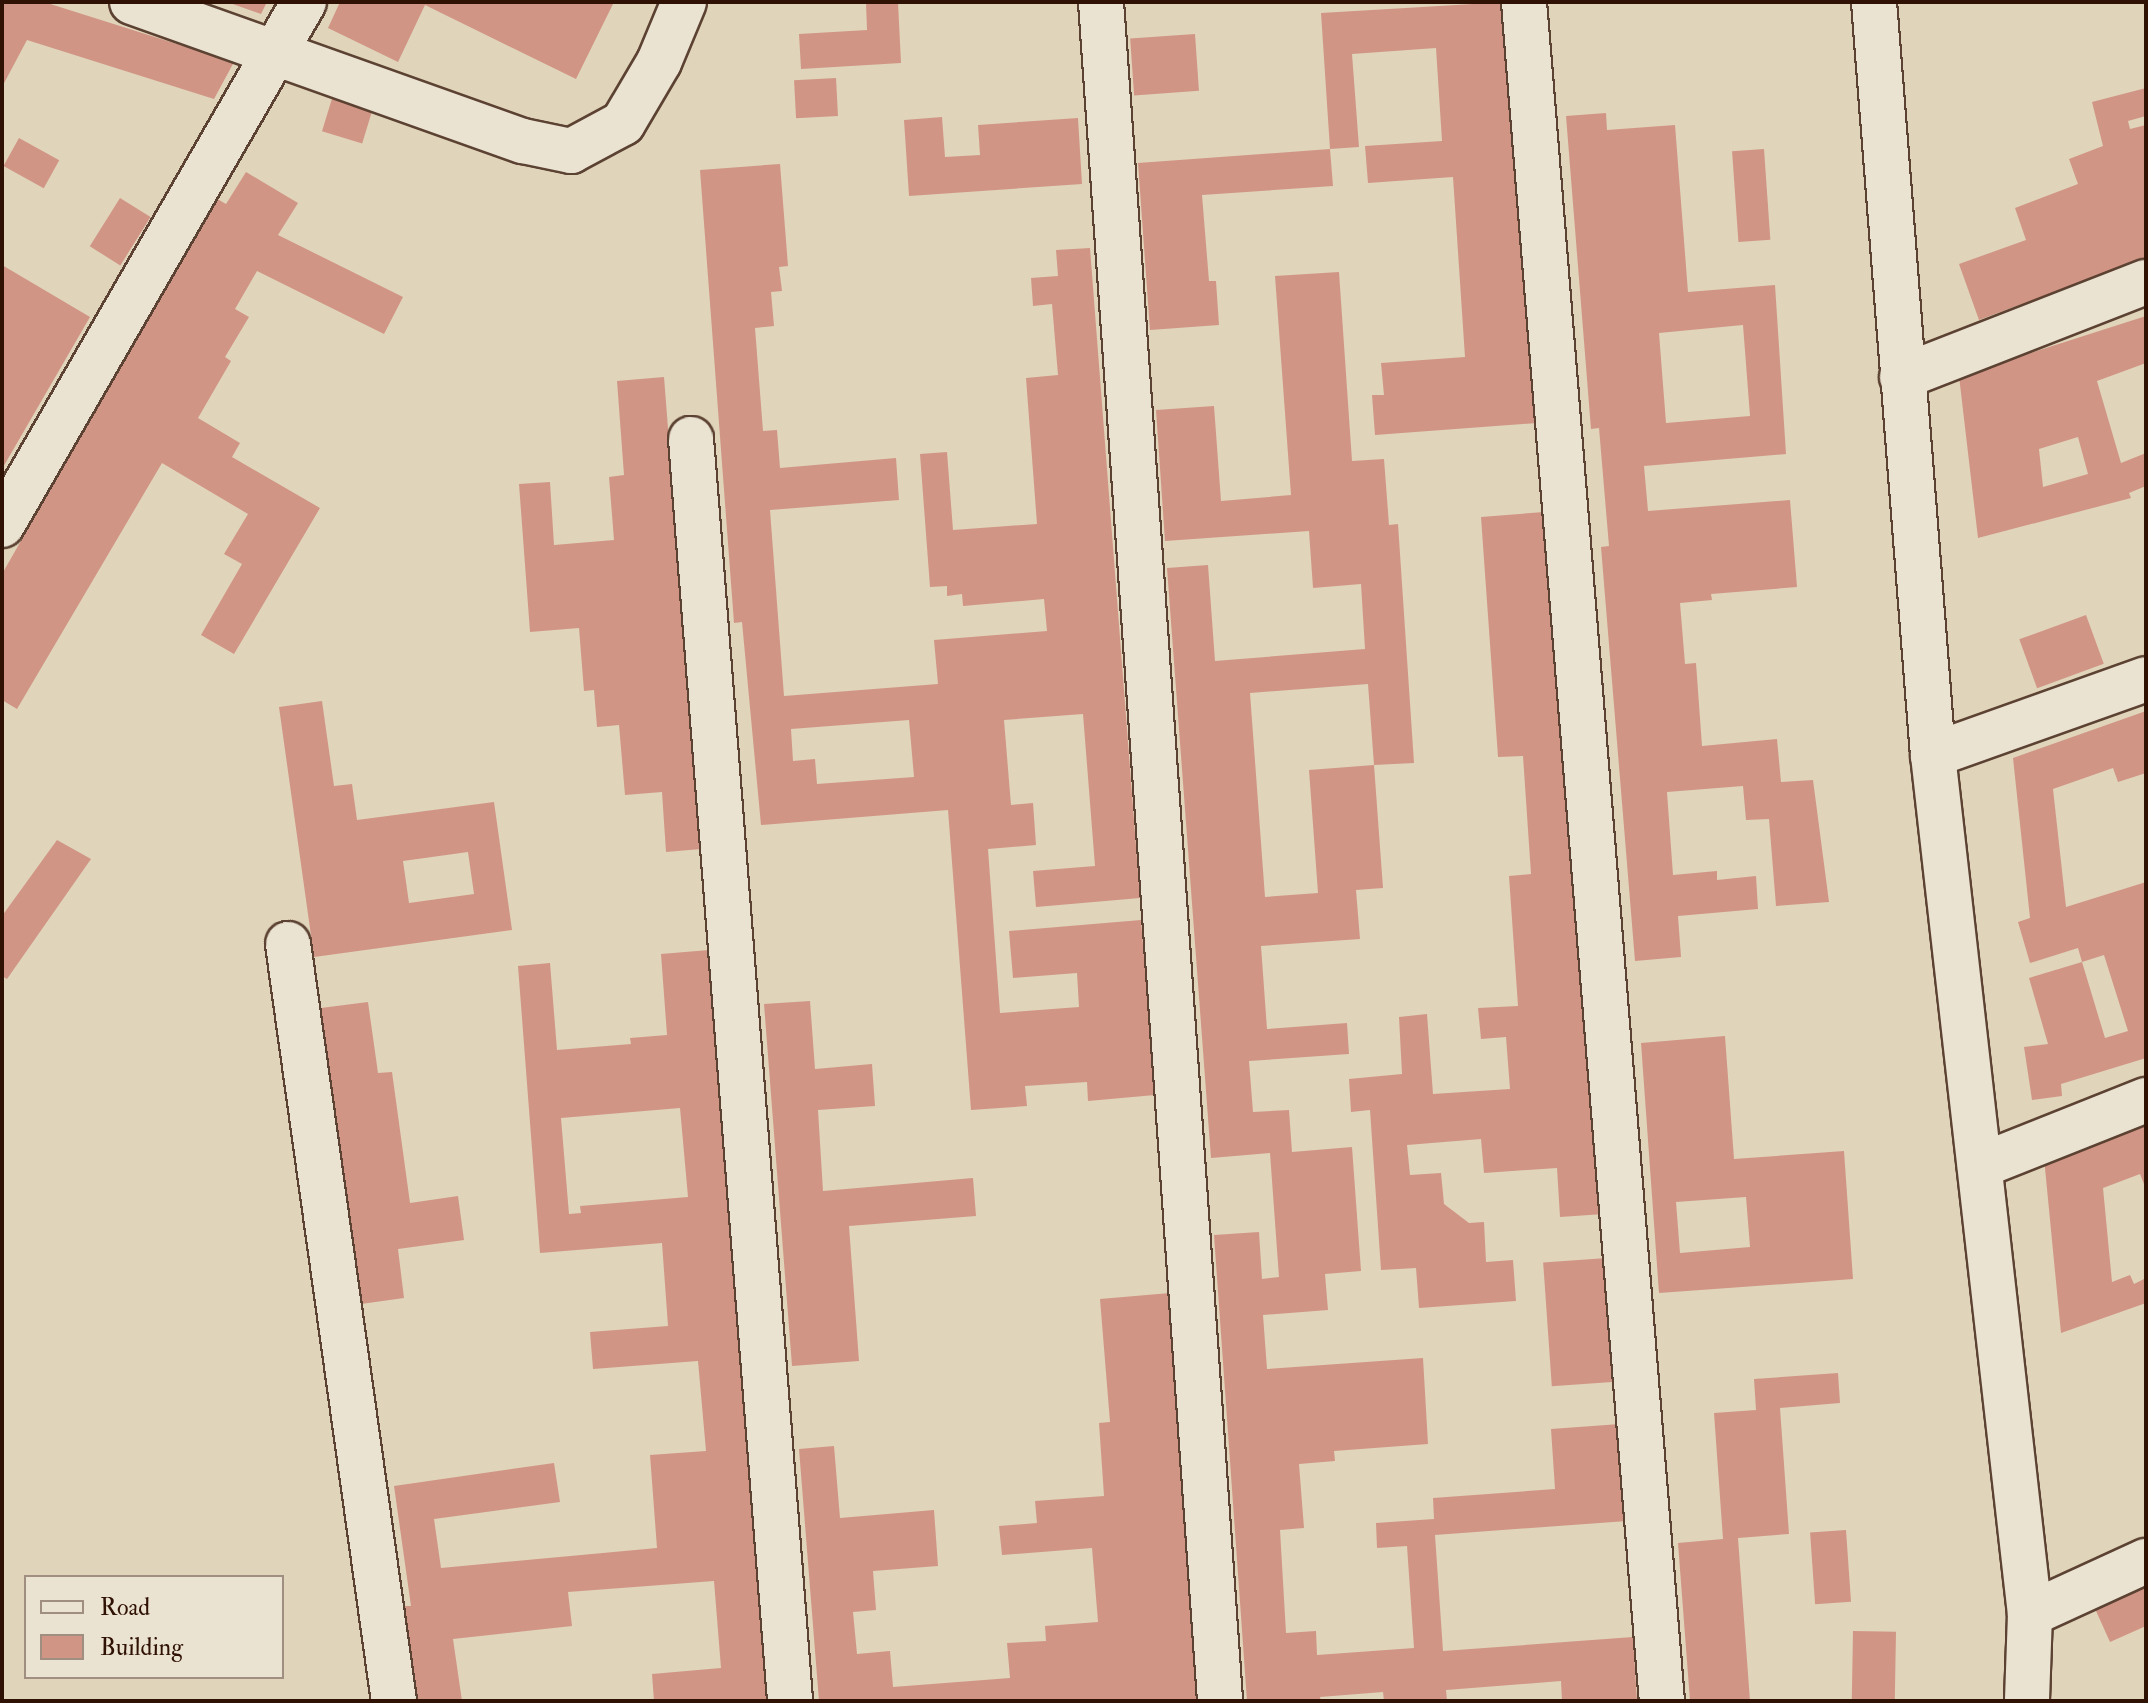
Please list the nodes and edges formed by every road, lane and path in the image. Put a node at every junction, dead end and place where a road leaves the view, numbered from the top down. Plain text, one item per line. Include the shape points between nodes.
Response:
1 (132, 2) edge
2 (304, 2) edge
3 (684, 2) edge
4 (1101, 2) edge
5 (1524, 2) edge
6 (1874, 2) edge
7 (278, 52) junction
8 (2146, 282) edge
9 (1902, 377) junction
10 (691, 439) dead end
11 (2, 525) edge
12 (2146, 679) edge
13 (1933, 755) junction
14 (288, 944) dead end
15 (2146, 1100) edge
16 (1980, 1166) junction
17 (2146, 1561) edge
18 (2030, 1614) junction
19 (394, 1701) edge
20 (790, 1701) edge
21 (1220, 1701) edge
22 (1662, 1701) edge
23 (2027, 1701) edge

1 - 7 street
2 - 7 street
3 - 7 street via 659,62 623,123 571,151 523,141
4 - 21 street
5 - 22 street
6 - 9 street
7 - 11 street
8 - 9 street
9 - 13 street
10 - 20 street
12 - 13 street
13 - 16 street
14 - 19 street
15 - 16 street
16 - 18 street
17 - 18 street
18 - 23 street

